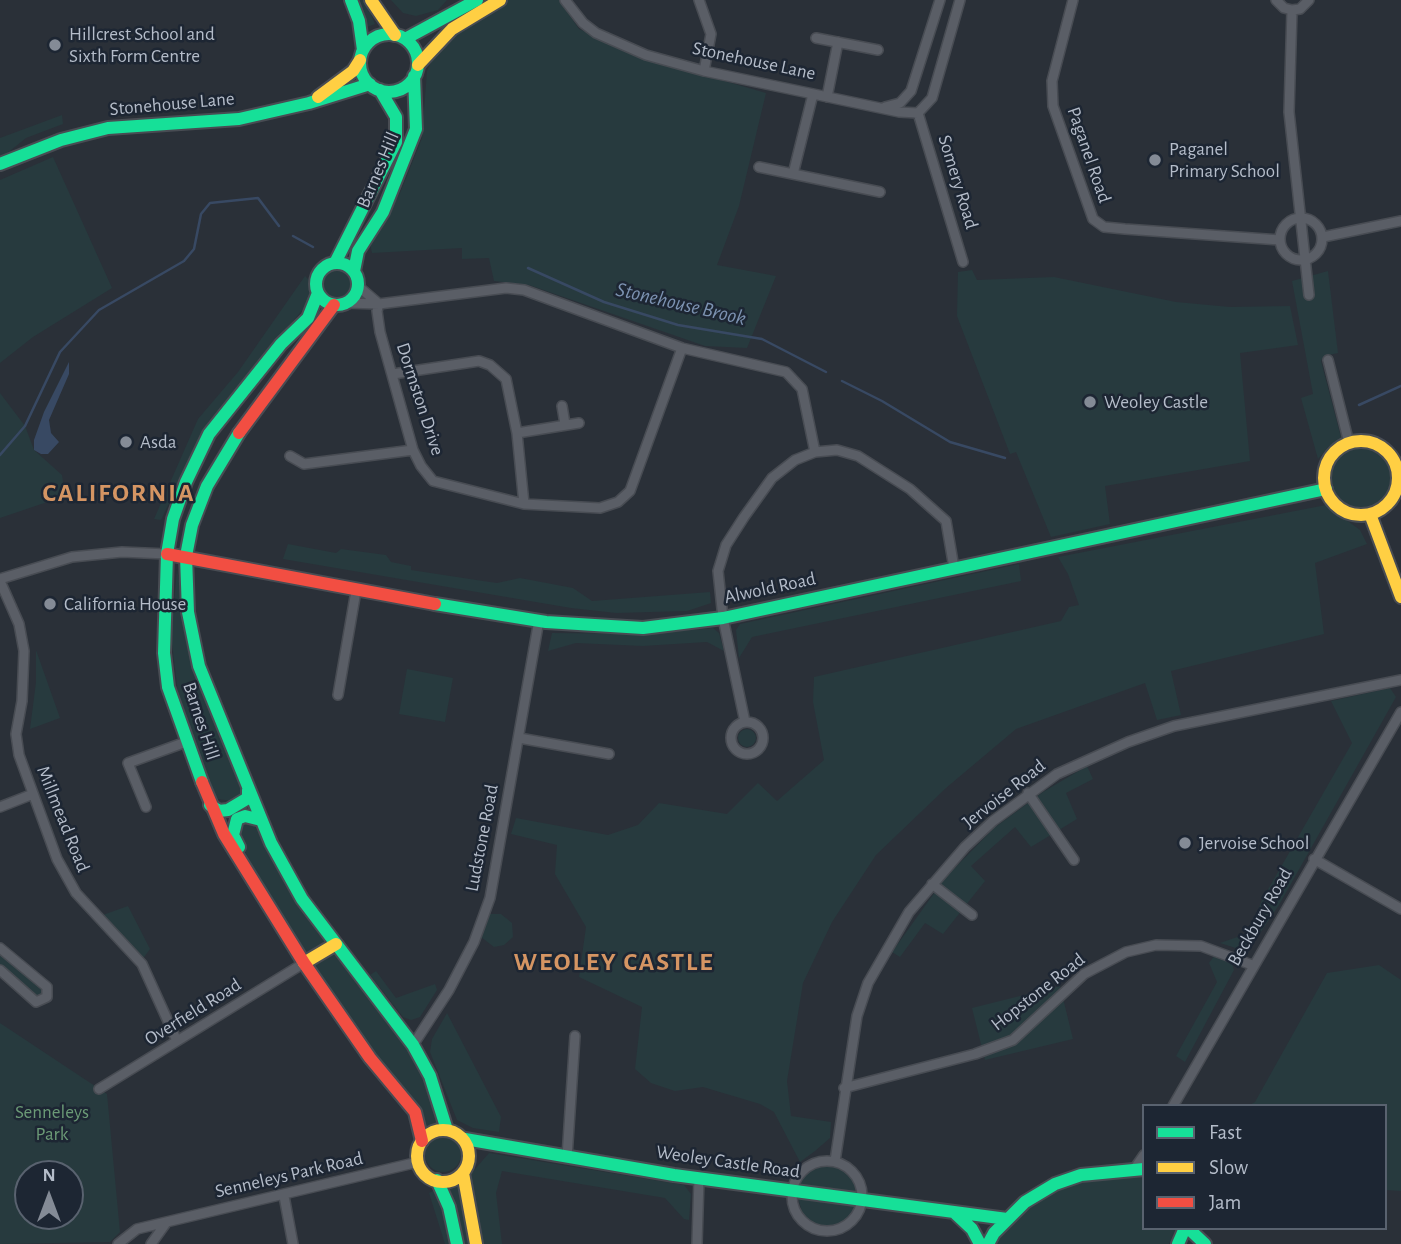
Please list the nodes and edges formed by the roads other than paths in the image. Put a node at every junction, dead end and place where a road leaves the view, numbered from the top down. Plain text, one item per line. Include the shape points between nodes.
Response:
1 (351, 0) edge
2 (371, 0) edge
3 (477, 0) edge
4 (500, 0) edge
5 (565, 0) edge
6 (576, 0) edge
7 (699, 0) edge
8 (940, 0) edge
9 (960, 0) edge
10 (1073, 0) edge
11 (1276, 0) edge
12 (1309, 0) edge
13 (1292, 10) junction
14 (583, 23) junction
15 (400, 37) junction
16 (816, 38) dead end
17 (838, 42) junction
18 (878, 50) dead end
19 (362, 55) junction
20 (416, 71) junction
21 (704, 71) junction
22 (375, 87) junction
23 (813, 94) junction
24 (827, 97) junction
25 (309, 103) junction
26 (883, 108) junction
27 (918, 113) junction
28 (0, 163) edge
29 (759, 167) dead end
30 (793, 174) junction
31 (880, 192) dead end
32 (1299, 218) junction
33 (1401, 221) edge
34 (1323, 237) junction
35 (1280, 240) junction
36 (1304, 260) junction
37 (964, 262) dead end
38 (335, 263) junction
39 (354, 271) junction
40 (358, 286) junction
41 (318, 293) junction
42 (1309, 295) dead end
43 (341, 304) junction
44 (379, 304) junction
45 (682, 348) junction
46 (1328, 360) dead end
47 (393, 374) junction
48 (562, 406) dead end
49 (579, 423) dead end
50 (565, 424) junction
51 (517, 433) junction
52 (1349, 443) junction
53 (413, 450) junction
54 (815, 452) junction
55 (290, 456) dead end
56 (1400, 476) edge
57 (1326, 489) junction
58 (524, 504) junction
59 (1370, 514) junction
60 (167, 554) junction
61 (186, 556) junction
62 (218, 563) junction
63 (954, 568) junction
64 (0, 580) edge
65 (185, 589) junction
66 (356, 591) junction
67 (1401, 597) edge
68 (723, 618) junction
69 (539, 620) junction
70 (1401, 680) edge
71 (338, 695) dead end
72 (1401, 712) edge
73 (745, 722) dead end
74 (519, 738) junction
75 (186, 742) junction
76 (610, 754) dead end
77 (248, 790) junction
78 (1028, 793) junction
79 (33, 794) junction
80 (210, 804) junction
81 (0, 807) edge
82 (146, 807) dead end
83 (261, 820) junction
84 (1314, 859) junction
85 (1074, 860) dead end
86 (244, 869) junction
87 (932, 884) junction
88 (1401, 909) edge
89 (972, 915) dead end
90 (336, 944) junction
91 (0, 948) edge
92 (304, 963) junction
93 (1252, 965) junction
94 (0, 970) edge
95 (575, 1036) dead end
96 (177, 1041) junction
97 (413, 1045) junction
98 (99, 1088) dead end
99 (844, 1088) junction
100 (1174, 1104) edge
101 (447, 1130) junction
102 (465, 1139) junction
103 (422, 1141) junction
104 (496, 1146) junction
105 (567, 1157) junction
106 (418, 1161) junction
107 (835, 1161) junction
108 (465, 1168) junction
109 (1140, 1168) edge
110 (699, 1178) junction
111 (437, 1180) junction
112 (794, 1192) junction
113 (284, 1196) junction
114 (862, 1200) junction
115 (955, 1214) junction
116 (1007, 1219) junction
117 (167, 1222) junction
118 (1188, 1230) edge
119 (823, 1233) junction
120 (118, 1244) edge
121 (151, 1244) edge
122 (293, 1244) edge
123 (457, 1244) edge
124 (476, 1244) edge
125 (697, 1244) edge
126 (824, 1244) edge
127 (979, 1244) edge
128 (988, 1244) edge
129 (1205, 1244) edge

1 - 19 main road via 359,21
2 - 15 main road
3 - 15 main road
4 - 20 main road via 452,29
5 - 14 street, Stonehouse Lane
6 - 14 street
7 - 21 street via 710,34
8 - 26 street via 911,91 900,103
9 - 27 street via 932,98
10 - 35 street, Paganel Road via 1052,81 1053,106 1093,219 1104,227
11 - 13 street
12 - 13 street
13 - 32 street via 1289,112
14 - 21 street, Stonehouse Lane via 646,55
15 - 19 main road via 377,37
15 - 20 main road via 415,50
16 - 17 street
17 - 18 street
17 - 24 street
19 - 22 main road via 362,73
19 - 25 main road, Stonehouse Lane via 353,71
20 - 22 main road via 400,89
20 - 39 main road, Barnes Hill via 416,128 383,212 358,251
21 - 23 street, Stonehouse Lane
22 - 25 main road, Stonehouse Lane
22 - 38 main road, Barnes Hill via 396,117 396,142
23 - 24 street, Stonehouse Lane
23 - 30 street
24 - 26 street, Stonehouse Lane
25 - 28 main road, Stonehouse Lane via 239,119 108,128
26 - 27 street, Stonehouse Lane
27 - 37 street, Somery Road
29 - 30 street
30 - 31 street
32 - 34 street via 1315,222
32 - 35 street via 1283,227
32 - 36 street
33 - 34 street
34 - 36 street via 1316,254
35 - 36 street via 1289,256
36 - 42 street
38 - 39 main road
38 - 41 main road via 319,275
39 - 40 main road
40 - 43 main road
40 - 44 street
41 - 43 main road
41 - 60 main road, Barnes Hill via 308,318 209,434 186,481
43 - 44 street
43 - 61 main road, Barnes Hill via 239,432 207,486
44 - 45 street via 506,288 524,290
44 - 47 street, Dormston Drive via 380,332
45 - 54 street via 786,372 802,389
45 - 58 street, Dormston Drive via 630,491 618,502 600,508
46 - 52 street
47 - 51 street via 479,361 490,365 506,379
47 - 53 street, Dormston Drive
48 - 50 street
49 - 50 street
50 - 51 street
51 - 58 street
52 - 56 main road via 1375,444 1386,451
52 - 57 main road via 1331,457 1324,477
53 - 55 street via 304,464
53 - 58 street, Dormston Drive via 433,481
54 - 63 street via 836,450 858,456 934,508 946,521
54 - 68 street via 795,460 772,478 726,545 718,571
56 - 59 main road via 1388,503
57 - 59 main road via 1338,507 1349,513
57 - 63 main road, Alwold Road
59 - 67 main road
60 - 61 main road, Alwold Road
60 - 64 street via 72,557
60 - 75 main road, Barnes Hill via 164,653 168,687
61 - 62 main road, Alwold Road
61 - 65 main road, Barnes Hill
62 - 65 main road via 193,574
62 - 66 main road, Alwold Road
63 - 68 main road, Alwold Road
64 - 79 street, Millmead Road via 22,639 22,701 16,734
65 - 77 main road, Barnes Hill via 198,666
66 - 69 main road, Alwold Road
66 - 71 street
68 - 69 main road, Alwold Road via 643,628
68 - 73 street
69 - 74 street, Ludstone Road
70 - 78 street, Jervoise Road via 1174,726 1057,774
72 - 84 street, Beckbury Road
74 - 76 street
74 - 97 street, Ludstone Road via 490,898 450,990
75 - 80 main road, Barnes Hill
75 - 82 street via 128,763
77 - 80 main road via 248,798 228,810 219,811
77 - 83 main road, Barnes Hill
78 - 85 street
78 - 87 street, Jervoise Road via 965,847
79 - 81 street
79 - 96 street, Millmead Road via 66,880 142,964
80 - 86 main road, Barnes Hill
83 - 86 main road via 245,816 233,825 246,860
83 - 90 main road, Barnes Hill via 302,899
84 - 88 street
84 - 93 street, Beckbury Road
86 - 92 main road, Barnes Hill
87 - 89 street
87 - 99 street, Jervoise Road via 891,939 868,983
90 - 92 main road
90 - 97 main road, Barnes Hill
91 - 94 street via 47,988 47,997 36,1002
92 - 96 street, Overfield Road
92 - 103 main road, Barnes Hill via 370,1058 415,1112
93 - 99 street, Hopstone Road via 1201,946 1156,945 1126,953 1084,974 1013,1040
93 - 100 street, Beckbury Road
95 - 105 street
96 - 98 street, Overfield Road
97 - 101 main road, Barnes Hill via 430,1076
99 - 107 street, Jervoise Road
101 - 102 main road
101 - 103 main road
102 - 104 main road, Weoley Castle Road
102 - 108 main road
103 - 106 main road
104 - 105 main road, Weoley Castle Road
104 - 108 main road via 481,1151
105 - 110 main road, Weoley Castle Road
106 - 111 main road via 427,1176
106 - 113 street, Senneleys Park Road
107 - 112 street via 819,1162 801,1172
107 - 114 street via 857,1176
108 - 111 main road via 454,1179
108 - 124 main road
109 - 116 main road via 1081,1175 1055,1184
110 - 112 main road, Weoley Castle Road
110 - 125 street
111 - 123 main road via 449,1206
112 - 114 main road, Weoley Castle Road
112 - 119 street via 800,1219
113 - 117 street, Senneleys Park Road
113 - 122 street
114 - 115 main road, Weoley Castle Road
114 - 119 street via 850,1222
115 - 116 main road, Weoley Castle Road
115 - 127 main road via 972,1229
116 - 128 main road
117 - 120 street, Senneleys Park Road via 137,1229
117 - 121 street
118 - 129 main road
119 - 126 street

